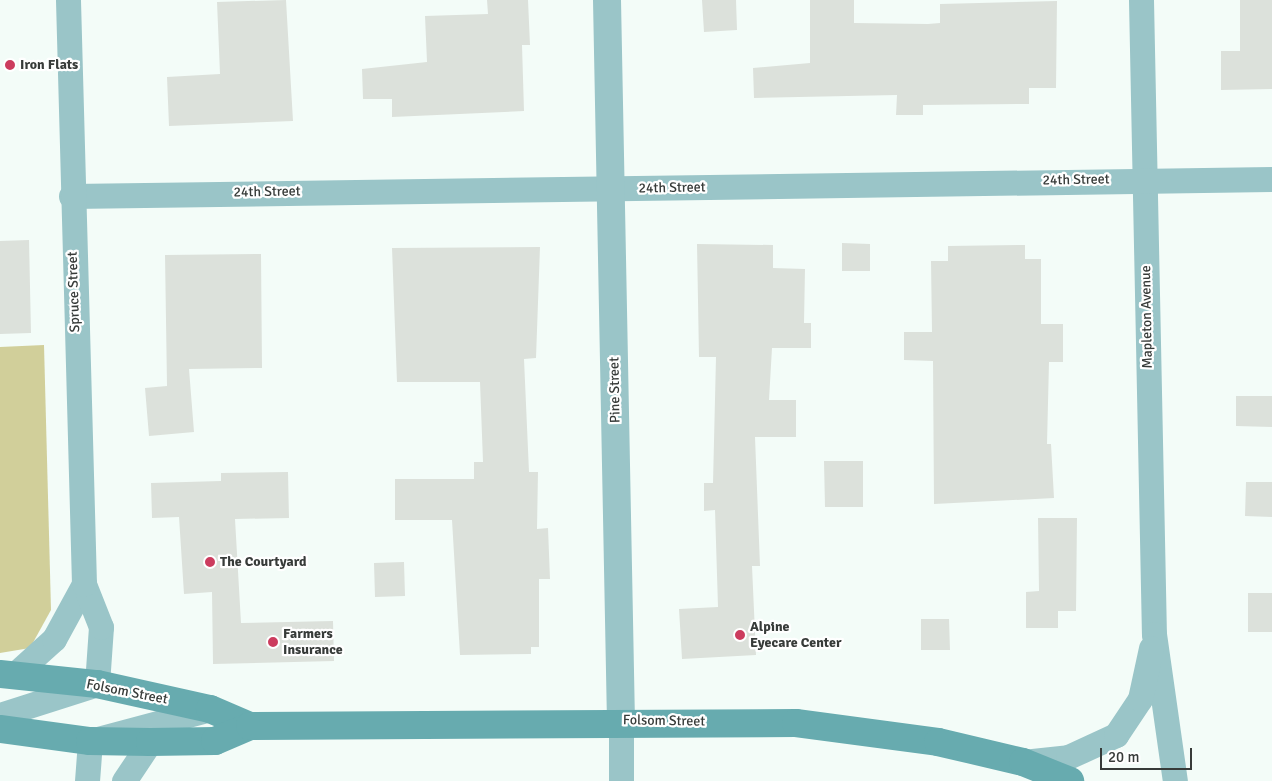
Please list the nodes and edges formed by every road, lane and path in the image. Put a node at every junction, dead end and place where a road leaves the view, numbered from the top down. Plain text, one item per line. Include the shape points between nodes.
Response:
1 (68, 0) edge
2 (607, 0) edge
3 (1141, 0) edge
4 (1272, 178) edge
5 (1143, 179) junction
6 (611, 189) junction
7 (71, 196) junction
8 (84, 584) junction
9 (1154, 634) junction
10 (7, 675) edge
11 (97, 684) junction
12 (210, 709) junction
13 (0, 715) edge
14 (621, 721) junction
15 (250, 726) junction
16 (0, 728) edge
17 (90, 740) junction
18 (150, 742) junction
19 (1023, 762) junction
20 (87, 779) edge
21 (124, 781) edge
22 (621, 781) edge
23 (1070, 781) edge
24 (1175, 781) edge

1 - 7 street, Spruce Street
2 - 6 street, Pine Street
3 - 5 street, Mapleton Avenue
4 - 5 street, 24th Street
5 - 6 street, 24th Street
5 - 9 street, Mapleton Avenue
6 - 7 street, 24th Street
6 - 14 street, Pine Street
7 - 8 street, Spruce Street
8 - 10 street, Spruce Street via 72,614 54,639
8 - 11 street, Spruce Street via 101,627
9 - 19 street, Mapleton Avenue via 1140,699 1116,735 1068,757
9 - 24 street, Mapleton Avenue
10 - 11 main road, Folsom Street
11 - 12 main road, Folsom Street
11 - 13 street
12 - 15 main road, Folsom Street
12 - 17 street
14 - 15 main road, Folsom Street via 506,726
14 - 19 main road, Folsom Street via 837,726 938,742
14 - 22 street, Pine Street
15 - 18 main road, Folsom Street via 215,741
16 - 17 main road, Folsom Street
17 - 18 main road, Folsom Street
17 - 20 street
18 - 21 street
19 - 23 main road, Folsom Street

